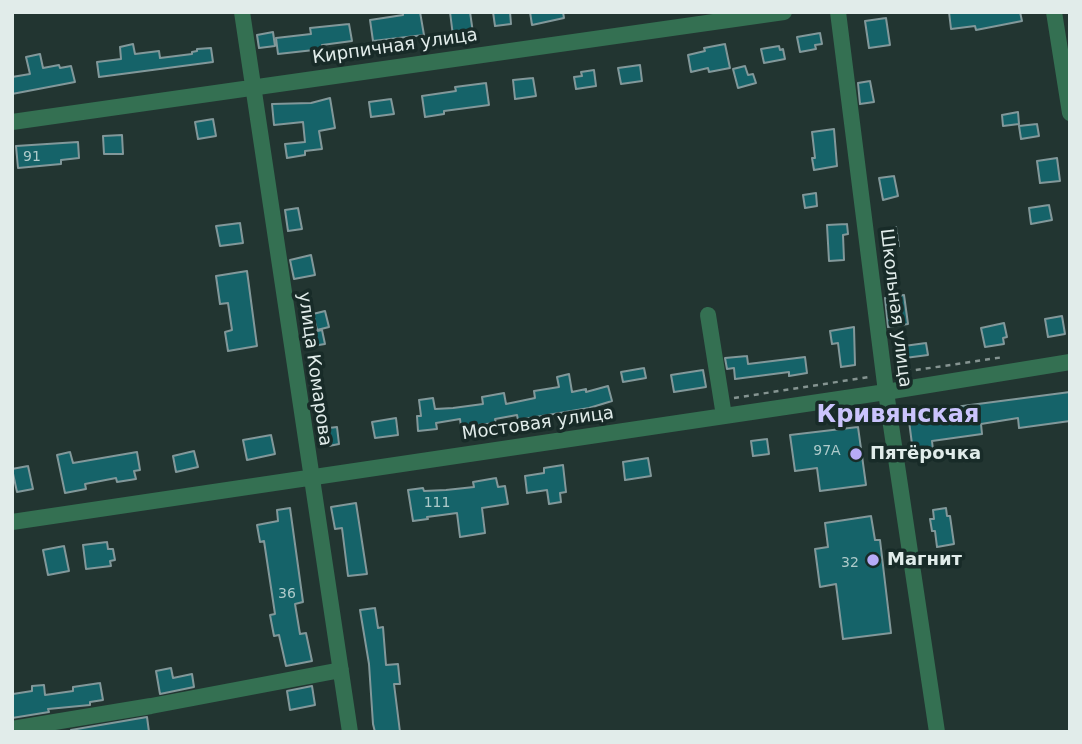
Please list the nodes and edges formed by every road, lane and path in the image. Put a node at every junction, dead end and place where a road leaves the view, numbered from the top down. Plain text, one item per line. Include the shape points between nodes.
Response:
1 (242, 12) edge
2 (784, 12) edge
3 (838, 12) edge
4 (1054, 12) edge
5 (254, 86) junction
6 (1070, 113) edge
7 (12, 122) edge
8 (708, 315) dead end
9 (1070, 362) edge
10 (886, 392) junction
11 (724, 416) junction
12 (311, 477) junction
13 (12, 522) edge
14 (341, 670) junction
15 (12, 729) edge
16 (350, 732) edge
17 (937, 732) edge

1 - 5 street, улица Комарова
2 - 5 street, Кирпичная улица
3 - 10 street, Школьная улица
4 - 6 street
5 - 7 street, Кирпичная улица
5 - 12 street, улица Комарова
8 - 11 street
9 - 10 street, Мостовая улица
10 - 11 street, Мостовая улица
10 - 17 street, Школьная улица
11 - 12 street, Мостовая улица
12 - 13 street, Мостовая улица
12 - 14 street, улица Комарова
14 - 15 street
14 - 16 street, улица Комарова

